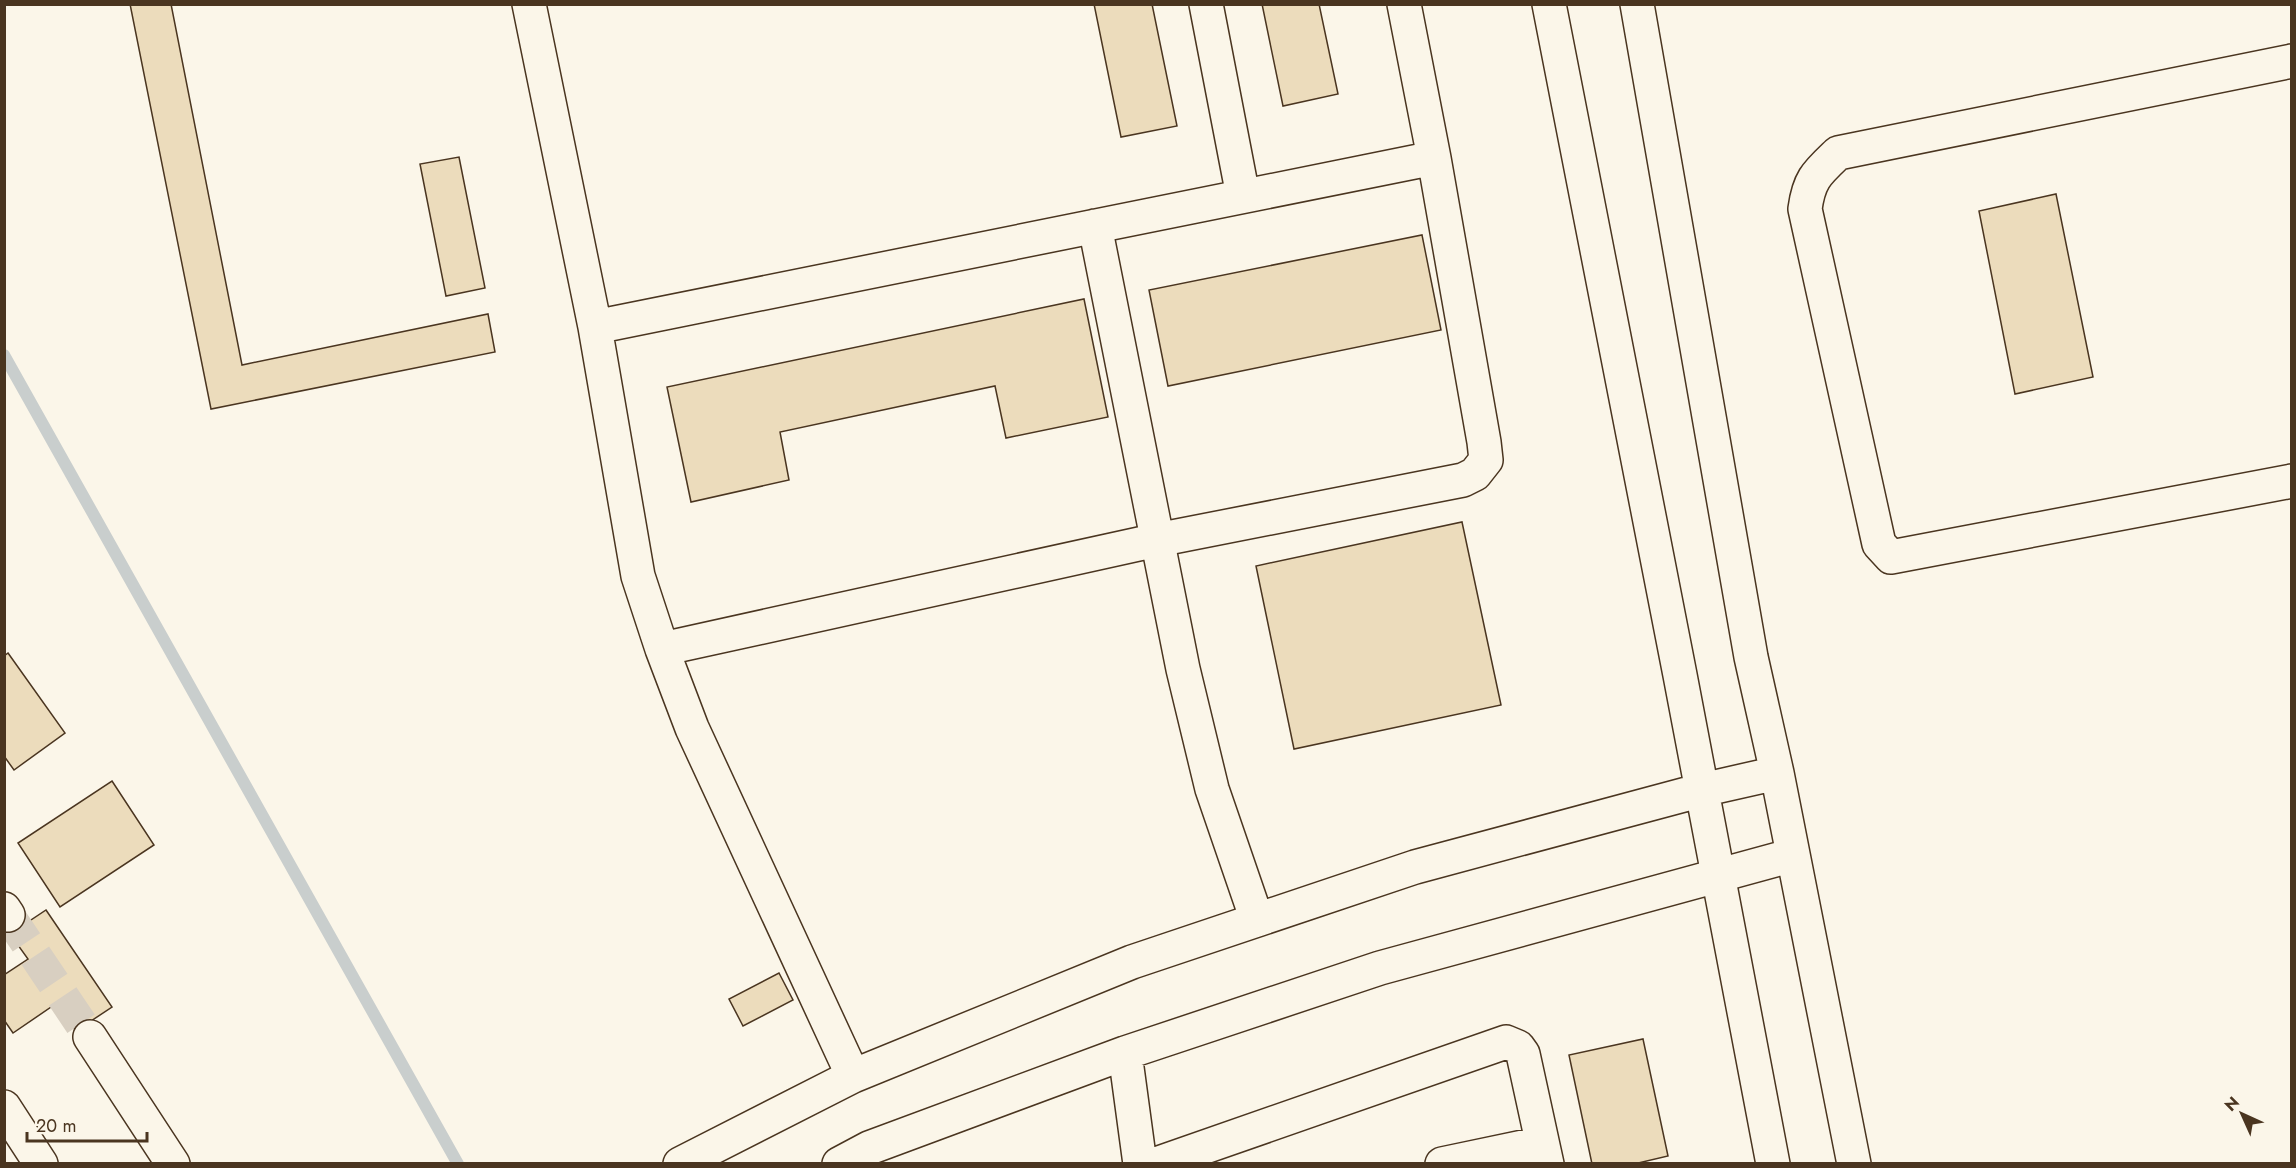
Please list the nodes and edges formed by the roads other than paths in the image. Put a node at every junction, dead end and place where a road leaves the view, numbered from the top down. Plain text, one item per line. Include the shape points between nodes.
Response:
1 (529, 4) edge
2 (1206, 4) edge
3 (1404, 4) edge
4 (1549, 4) edge
5 (1637, 4) edge
6 (2292, 61) edge
7 (1434, 158) junction
8 (1243, 196) junction
9 (1095, 226) junction
10 (596, 327) junction
11 (2292, 481) edge
12 (1157, 540) junction
13 (662, 650) junction
14 (1777, 773) junction
15 (1702, 790) junction
16 (1793, 855) junction
17 (1719, 874) junction
18 (1257, 920) junction
19 (90, 1037) tunnel mouth
20 (1125, 1053) junction
21 (853, 1076) junction
22 (4, 1107) edge
23 (1545, 1154) edge
24 (41, 1164) edge
25 (173, 1164) edge
26 (680, 1164) edge
27 (839, 1164) edge
28 (1140, 1164) edge
29 (1156, 1164) edge
30 (1442, 1164) edge
31 (1773, 1164) edge
32 (1854, 1164) edge

1 - 10 street
2 - 8 street
3 - 7 street
4 - 15 street
5 - 14 street via 1751,657
6 - 11 street via 1838,153 1808,187 1805,209 1879,544 1891,557
7 - 8 street
7 - 12 street via 1486,460 1475,474 1463,480
8 - 9 street
9 - 10 street
9 - 12 street
10 - 13 street via 638,576
12 - 13 street
12 - 18 street via 1212,789
13 - 21 street via 692,728
14 - 15 street
14 - 16 street
15 - 17 street
15 - 18 street via 1415,867
16 - 17 street
16 - 32 street
17 - 20 street via 1380,968
17 - 31 street
18 - 21 street via 1132,962
19 - 25 street
20 - 27 street via 869,1148
20 - 28 street
21 - 26 street
22 - 24 street
23 - 29 street via 1523,1054 1506,1042
23 - 30 street

